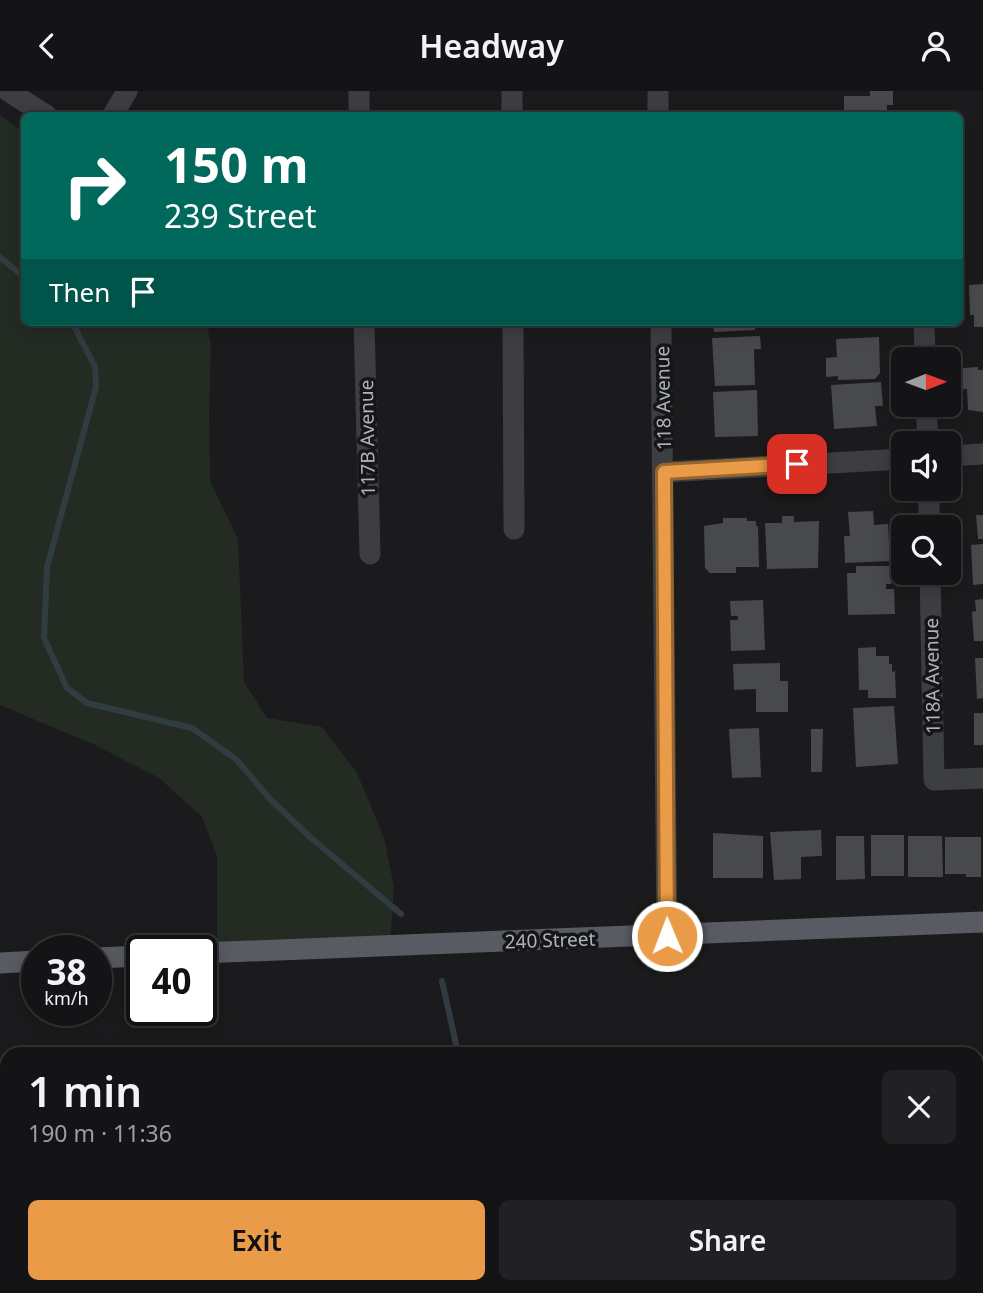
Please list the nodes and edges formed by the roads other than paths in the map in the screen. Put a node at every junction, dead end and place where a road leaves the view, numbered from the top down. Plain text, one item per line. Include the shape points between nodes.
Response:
1 (8, 91) edge
2 (127, 91) edge
3 (359, 91) edge
4 (512, 91) edge
5 (658, 91) edge
6 (41, 112) edge
7 (115, 112) edge
8 (359, 112) edge
9 (512, 112) edge
10 (658, 112) edge
11 (364, 326) edge
12 (513, 326) edge
13 (662, 326) edge
14 (924, 326) edge
15 (925, 347) edge
16 (983, 454) edge
17 (961, 455) edge
18 (891, 460) edge
19 (664, 472) junction
20 (514, 529) dead end
21 (370, 554) dead end
22 (930, 585) edge
23 (983, 778) edge
24 (983, 922) edge
25 (667, 936) junction
26 (217, 952) edge
27 (21, 962) edge
28 (0, 963) edge

1 - 6 street
2 - 7 street
3 - 8 street
4 - 9 street
5 - 10 street
11 - 21 street, 117B Avenue
12 - 20 street
13 - 19 street, 118 Avenue
14 - 15 street
16 - 17 street
18 - 19 street
19 - 25 street, 118 Avenue
22 - 23 street, 118A Avenue via 934,780
24 - 25 main road, 240 Street
25 - 26 main road, 240 Street
27 - 28 main road

